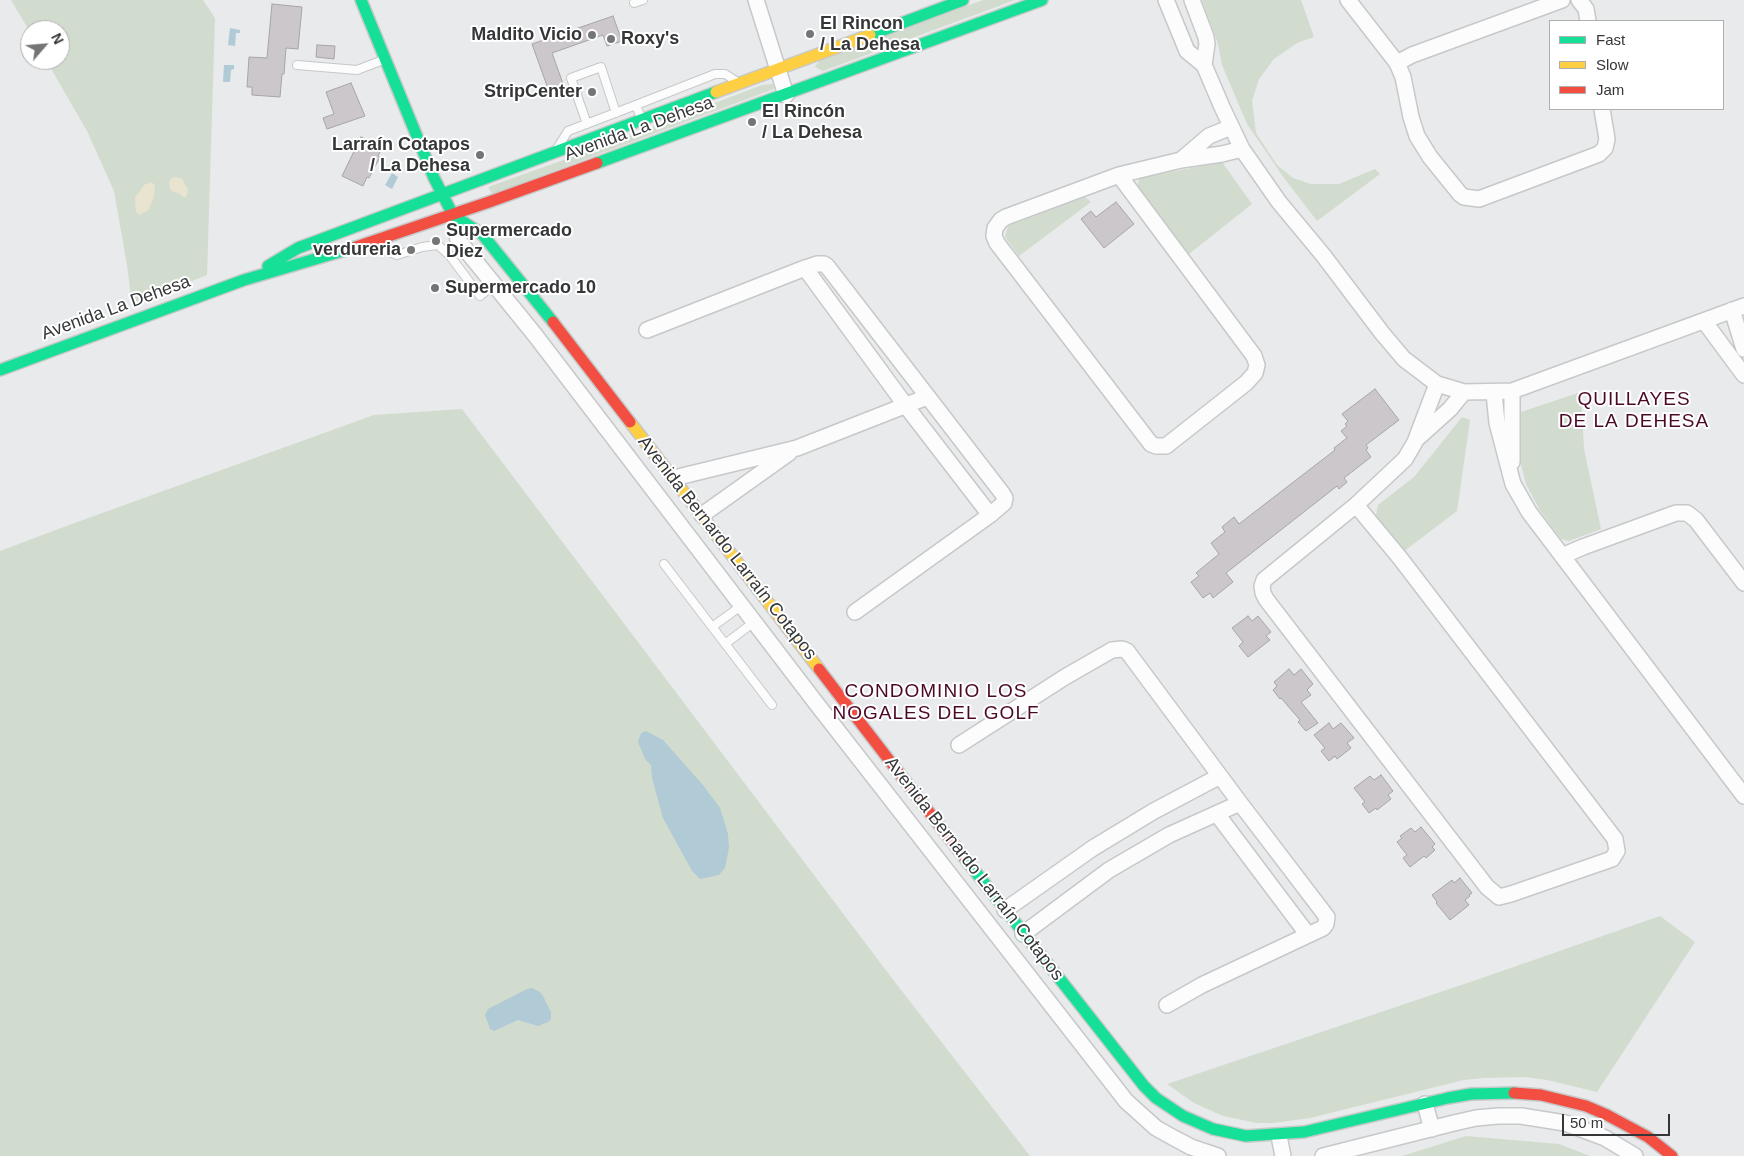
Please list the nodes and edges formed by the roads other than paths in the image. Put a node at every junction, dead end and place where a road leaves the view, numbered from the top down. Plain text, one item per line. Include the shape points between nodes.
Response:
1 (361, 0) edge
2 (643, 0) edge
3 (756, 0) edge
4 (963, 0) edge
5 (1042, 0) edge
6 (1348, 0) edge
7 (1562, 0) edge
8 (1579, 0) edge
9 (1193, 1) edge
10 (634, 3) dead end
11 (1168, 7) edge
12 (1588, 20) edge
13 (385, 59) junction
14 (1397, 63) junction
15 (1204, 65) junction
16 (297, 66) dead end
17 (778, 69) junction
18 (740, 83) junction
19 (786, 95) junction
20 (636, 105) junction
21 (1602, 110) edge
22 (616, 112) junction
23 (642, 120) junction
24 (587, 124) junction
25 (1231, 127) junction
26 (1242, 149) junction
27 (556, 152) junction
28 (1181, 160) junction
29 (1119, 175) junction
30 (442, 194) junction
31 (453, 215) junction
32 (366, 244) junction
33 (804, 268) junction
34 (244, 280) junction
35 (493, 285) junction
36 (1738, 308) edge
37 (1704, 320) junction
38 (647, 330) dead end
39 (1744, 349) edge
40 (578, 354) junction
41 (560, 368) junction
42 (0, 369) edge
43 (1744, 375) edge
44 (1437, 384) junction
45 (1512, 391) junction
46 (1464, 392) junction
47 (1494, 393) junction
48 (610, 396) junction
49 (927, 397) junction
50 (906, 406) junction
51 (591, 409) junction
52 (1415, 442) junction
53 (797, 448) junction
54 (674, 478) junction
55 (1512, 484) junction
56 (1356, 505) junction
57 (702, 515) junction
58 (990, 516) junction
59 (1562, 556) junction
60 (664, 564) dead end
61 (1744, 582) edge
62 (741, 606) junction
63 (856, 612) dead end
64 (754, 622) junction
65 (712, 627) junction
66 (725, 644) junction
67 (835, 688) junction
68 (816, 703) junction
69 (772, 706) dead end
70 (959, 745) dead end
71 (1220, 776) junction
72 (1744, 796) edge
73 (1240, 804) junction
74 (1217, 814) junction
75 (1005, 910) junction
76 (1023, 934) junction
77 (1308, 936) junction
78 (1167, 1005) dead end
79 (1144, 1086) junction
80 (1126, 1101) junction
81 (1425, 1104) junction
82 (1432, 1129) junction
83 (1279, 1136) junction
84 (1218, 1156) edge
85 (1283, 1156) edge
86 (1323, 1156) edge
87 (1635, 1156) edge
88 (1672, 1156) edge

1 - 13 street, Avenida Bernardo Larraín Cotapos
2 - 10 lane
3 - 17 street
4 - 17 street, Avenida La Dehesa
5 - 19 street, Avenida La Dehesa
6 - 14 street
7 - 14 street
8 - 12 street via 1586,8
9 - 11 street via 1178,14
9 - 15 street via 1206,37
11 - 15 street via 1188,51
13 - 16 lane via 357,70
13 - 30 street, Avenida Bernardo Larraín Cotapos
14 - 21 street via 1417,136 1460,194 1469,199 1479,199 1599,154 1607,140
15 - 25 street
17 - 18 street, Avenida La Dehesa
17 - 19 street
18 - 20 lane via 725,74 715,74
18 - 23 street, Avenida La Dehesa
19 - 31 street, Avenida La Dehesa
20 - 22 lane
20 - 23 lane
22 - 24 lane
22 - 24 lane via 601,67 571,78
23 - 27 street, Avenida La Dehesa
24 - 27 lane via 568,131
25 - 26 street
25 - 28 street via 1208,136
26 - 28 street
26 - 44 street via 1279,202 1382,333 1404,359
27 - 30 street, Avenida La Dehesa
28 - 29 street
29 - 29 street via 1001,220 994,236 1151,444 1166,446 1246,383 1257,365 1254,356
30 - 31 street, Avenida Bernardo Larraín Cotapos
30 - 34 street, Avenida La Dehesa via 298,248
31 - 32 street, Avenida La Dehesa
31 - 35 street, Avenida Bernardo Larraín Cotapos via 458,240
31 - 40 street, Avenida Bernardo Larraín Cotapos via 482,234
32 - 34 street, Avenida La Dehesa
32 - 35 lane via 396,255 438,245 480,296
33 - 38 street
33 - 49 street via 821,264 827,266
33 - 50 street
34 - 42 street, Avenida La Dehesa
35 - 41 street, Avenida Bernardo Larraín Cotapos
36 - 37 street
36 - 39 street
37 - 43 street
37 - 45 street
40 - 41 street
40 - 48 street, Avenida Bernardo Larraín Cotapos
41 - 51 street, Avenida Bernardo Larraín Cotapos
44 - 46 street
44 - 52 street
45 - 47 street
45 - 55 street
46 - 47 street
46 - 52 street
47 - 55 street via 1497,423
48 - 51 street
48 - 54 street, Avenida Bernardo Larraín Cotapos
49 - 50 street
49 - 58 street via 1004,496 1004,503
50 - 53 street
50 - 58 street
51 - 62 street, Avenida Bernardo Larraín Cotapos
52 - 56 street via 1405,459
53 - 54 street
53 - 57 street
54 - 57 street, Avenida Bernardo Larraín Cotapos
55 - 59 street via 1528,512
56 - 56 street via 1615,839 1617,851 1612,859 1499,897 1487,886 1266,599 1262,586 1264,580
57 - 67 street, Avenida Bernardo Larraín Cotapos
58 - 63 street
59 - 61 street via 1676,513 1687,513
59 - 72 street
60 - 65 lane
62 - 64 street, Avenida Bernardo Larraín Cotapos
62 - 65 lane
64 - 66 lane
64 - 68 street, Avenida Bernardo Larraín Cotapos
65 - 66 lane
66 - 69 lane
67 - 68 street
67 - 75 street, Avenida Bernardo Larraín Cotapos
68 - 80 street, Avenida Bernardo Larraín Cotapos
70 - 71 street via 1065,677 1112,650 1122,649
71 - 73 street
71 - 75 street via 1093,848
73 - 74 street
73 - 77 street via 1327,917 1323,928
74 - 76 street via 1169,835 1109,870
74 - 77 street
75 - 76 street, Avenida Bernardo Larraín Cotapos
76 - 79 street, Avenida Bernardo Larraín Cotapos
77 - 78 street via 1202,985
79 - 80 street
79 - 83 street, Avenida Bernardo Larraín Cotapos via 1169,1108 1213,1129 1246,1136
80 - 84 street, Avenida Bernardo Larraín Cotapos via 1174,1138
81 - 82 street
81 - 83 street, Avenida Bernardo Larraín Cotapos
81 - 88 street, Avenida Bernardo Larraín Cotapos via 1494,1092 1564,1099 1608,1114 1648,1137
82 - 86 street
82 - 87 street via 1476,1118 1520,1116 1543,1119 1586,1130
83 - 85 street

